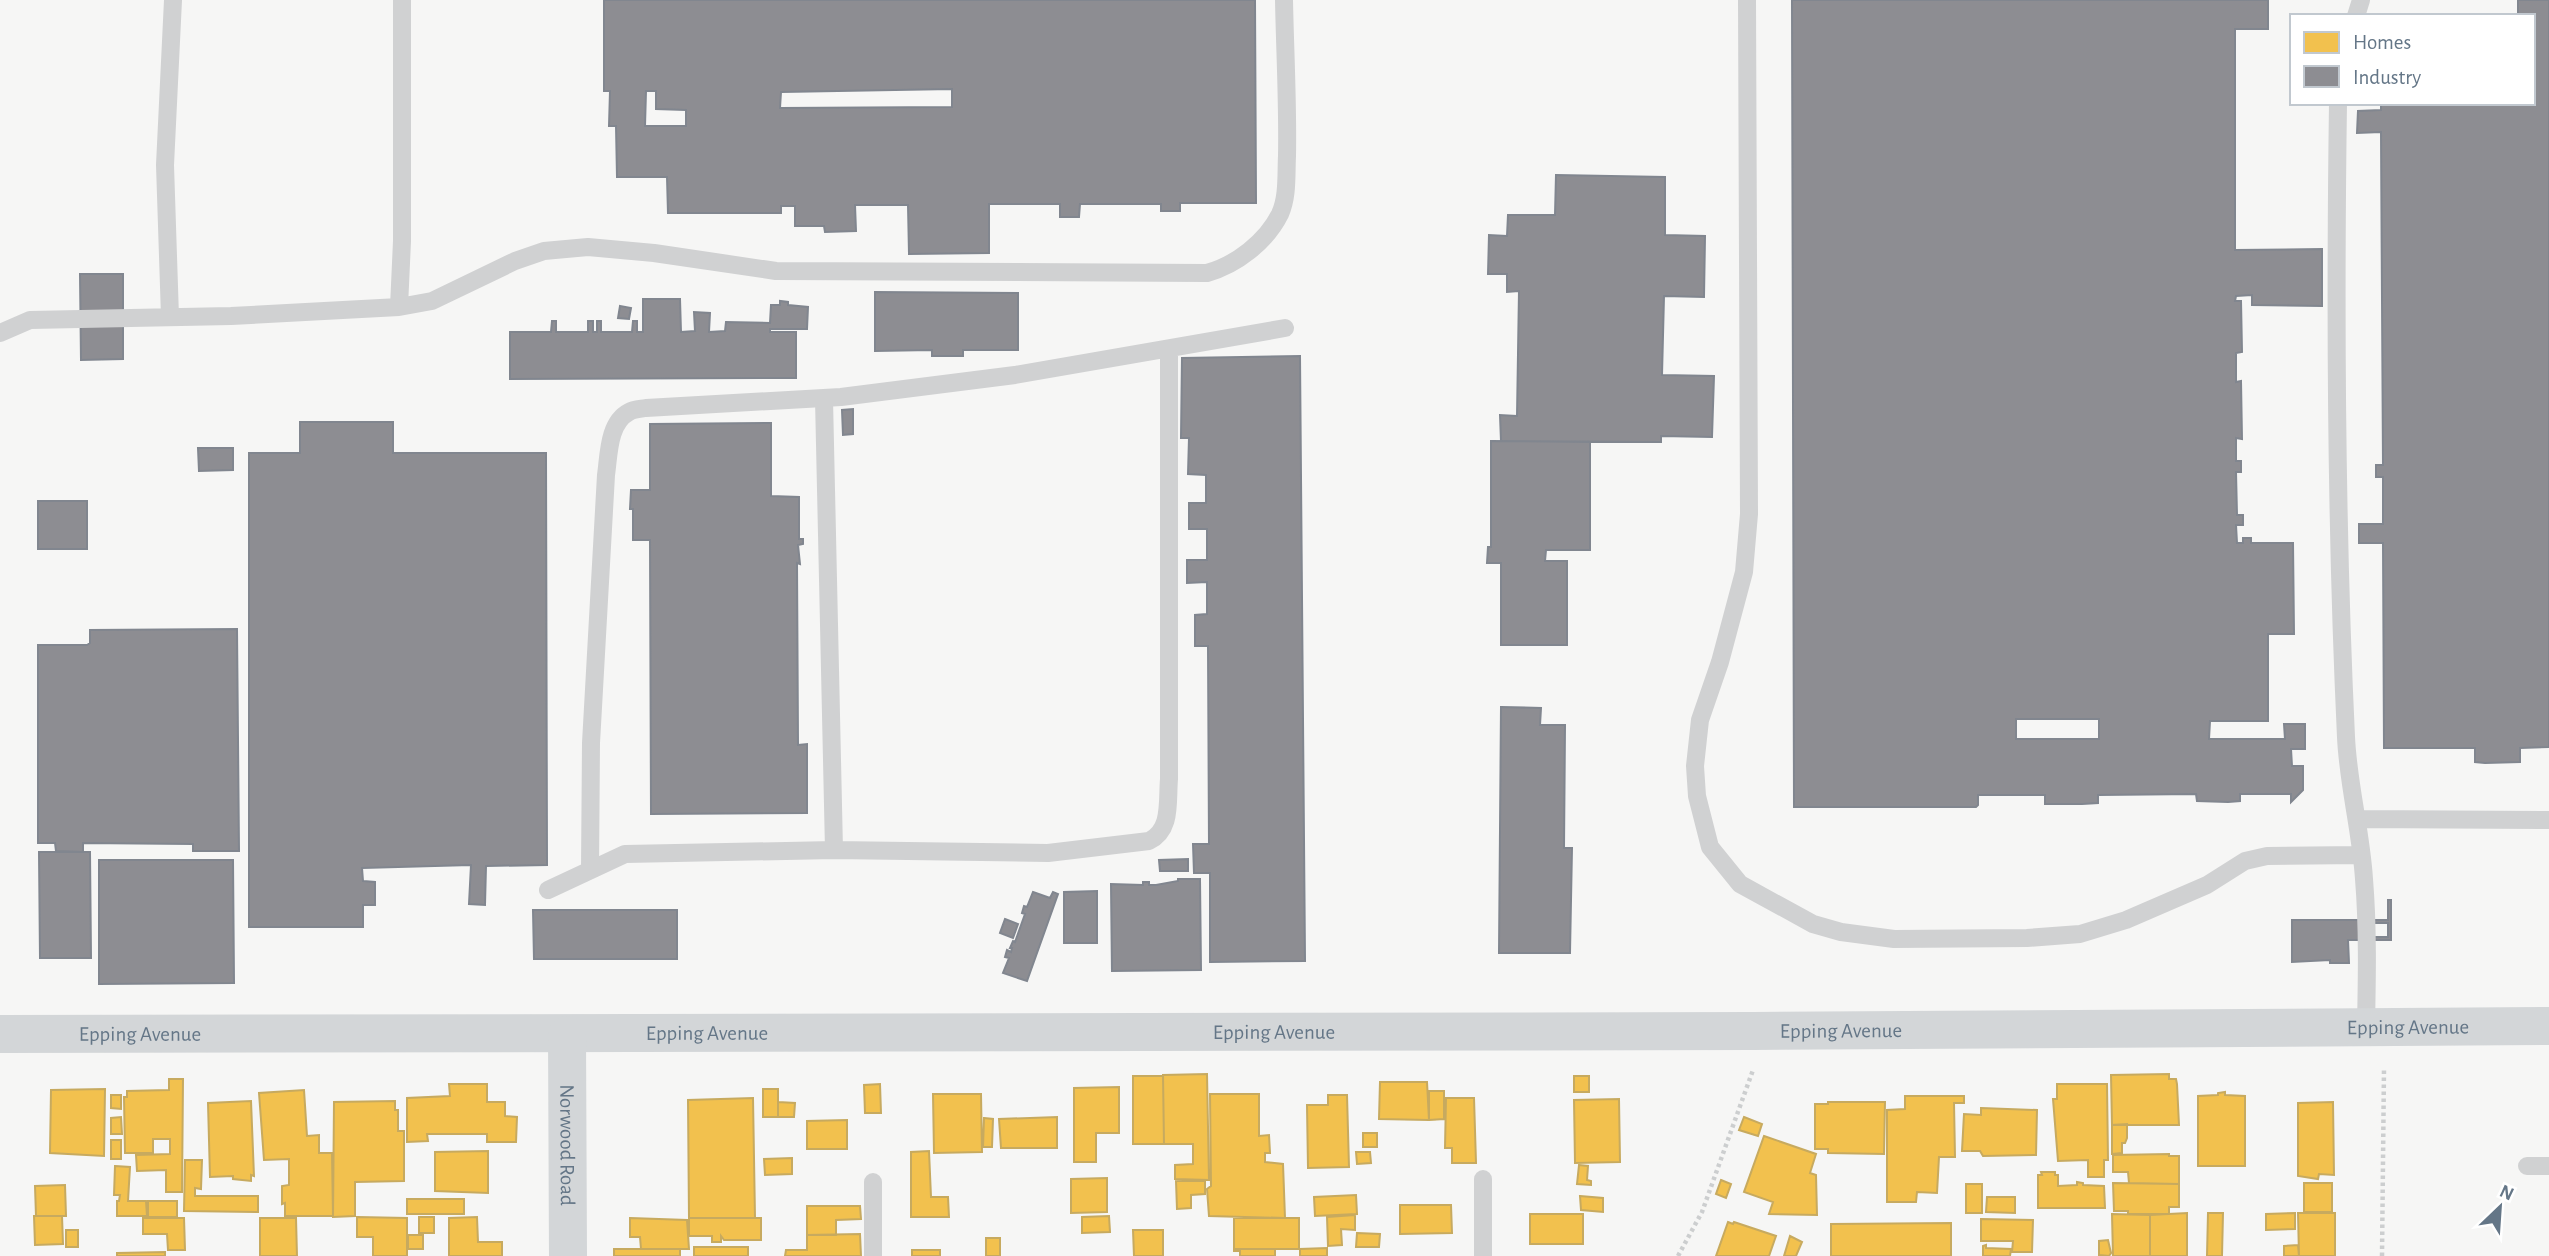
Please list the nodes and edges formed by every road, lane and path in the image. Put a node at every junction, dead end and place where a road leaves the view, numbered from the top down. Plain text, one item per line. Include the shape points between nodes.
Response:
1 (173, 0) edge
2 (402, 0) edge
3 (1284, 0) edge
4 (1747, 0) edge
5 (2338, 105) edge
6 (399, 307) junction
7 (170, 317) junction
8 (1285, 328) dead end
9 (0, 333) edge
10 (1169, 349) junction
11 (824, 399) junction
12 (2357, 819) junction
13 (2549, 820) edge
14 (834, 850) junction
15 (2361, 855) junction
16 (590, 870) junction
17 (548, 890) dead end
18 (2365, 1026) junction
19 (2549, 1026) edge
20 (0, 1034) edge
21 (567, 1035) junction
22 (2384, 1068) dead end
23 (1754, 1070) dead end
24 (2527, 1166) dead end
25 (2549, 1166) edge
26 (1483, 1179) dead end
27 (873, 1182) dead end
28 (568, 1256) edge
29 (873, 1256) edge
30 (1483, 1256) edge
31 (1678, 1256) edge
32 (2382, 1256) edge

1 - 7 lane via 165,165
2 - 6 lane
3 - 6 lane via 1285,200 1267,234 1224,268 1207,273 1143,274 776,271 588,247 544,251 432,300
4 - 15 lane via 1749,514 1744,572 1700,720 1697,796 1710,847 1740,884 1813,924 1895,939 2027,939 2080,934 2207,885 2245,861 2267,856
5 - 12 lane via 2337,528 2346,742
6 - 7 lane
7 - 9 lane via 30,320
8 - 10 lane
10 - 11 lane via 1015,375
10 - 14 lane via 1169,779 1165,827 1159,836 1048,853
11 - 14 lane
11 - 16 lane via 646,408 629,412 619,421 611,439 606,475 591,743
12 - 13 lane
12 - 15 lane
14 - 16 lane via 625,854
15 - 18 lane via 2368,940
16 - 17 lane
18 - 19 street, Epping Avenue
18 - 21 street, Epping Avenue
20 - 21 street, Epping Avenue
21 - 28 street, Norwood Road
22 - 32 path
23 - 31 path via 1702,1212
24 - 25 lane
26 - 30 lane
27 - 29 lane

